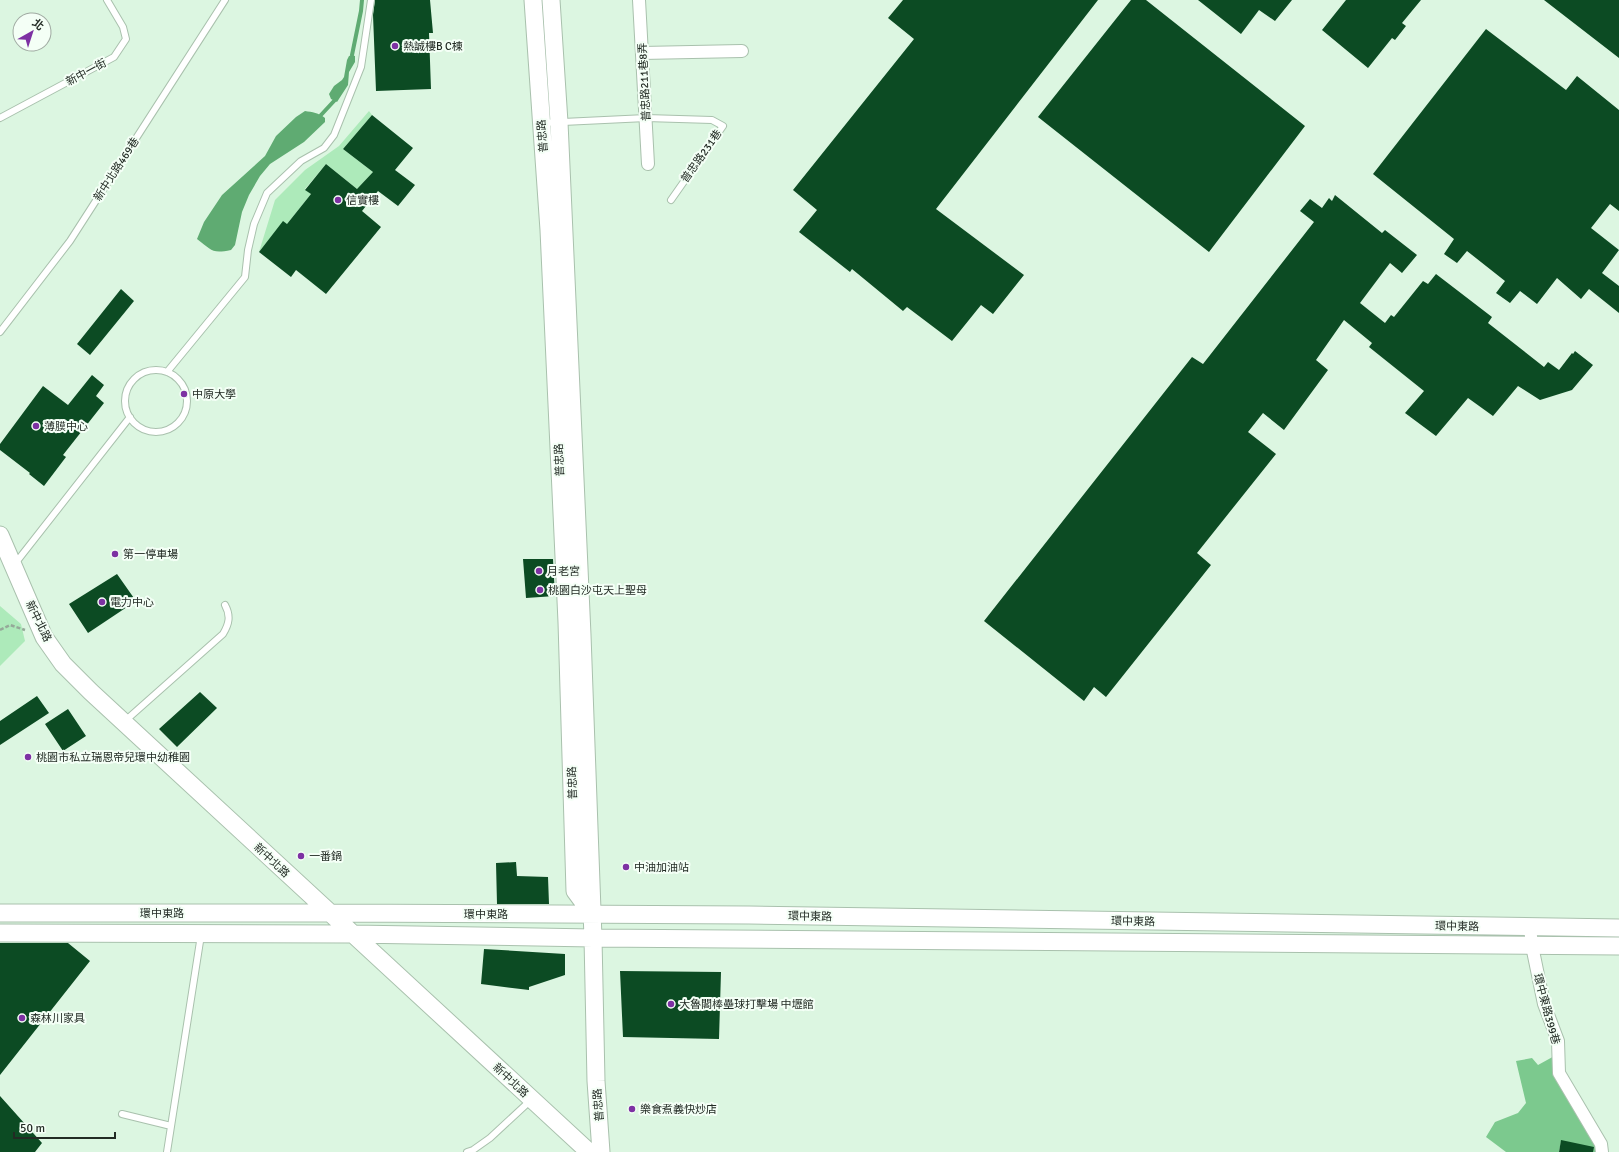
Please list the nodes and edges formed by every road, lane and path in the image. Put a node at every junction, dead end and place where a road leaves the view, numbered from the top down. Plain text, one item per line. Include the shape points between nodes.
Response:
1 (107, 0) edge
2 (225, 0) edge
3 (371, 0) edge
4 (533, 0) edge
5 (550, 0) edge
6 (639, 0) edge
7 (742, 51) dead end
8 (642, 53) junction
9 (0, 118) edge
10 (646, 118) junction
11 (559, 122) junction
12 (540, 124) junction
13 (648, 164) dead end
14 (671, 200) dead end
15 (0, 332) edge
16 (166, 372) junction
17 (130, 417) junction
18 (0, 535) edge
19 (13, 566) junction
20 (225, 605) dead end
21 (0, 630) edge
22 (27, 631) dead end
23 (124, 722) junction
24 (0, 913) edge
25 (329, 913) junction
26 (592, 914) junction
27 (1530, 927) junction
28 (1619, 928) edge
29 (0, 933) edge
30 (202, 933) junction
31 (352, 934) junction
32 (593, 938) junction
33 (1532, 946) junction
34 (1619, 946) edge
35 (532, 1099) junction
36 (122, 1114) dead end
37 (171, 1126) junction
38 (167, 1152) edge
39 (467, 1152) edge
40 (589, 1152) edge
41 (601, 1152) edge
42 (1602, 1152) edge

1 - 9 lane, 新中一街 via 123,27 126,39 114,57
2 - 15 lane, 新中北路469巷 via 70,241
3 - 16 lane via 361,67 334,135 324,148 301,161 267,192 254,224 244,277
4 - 12 street, 普忠路
5 - 11 street, 普忠路
6 - 8 street, 普忠路211巷8弄
7 - 8 street
8 - 10 street, 普忠路211巷8弄
10 - 11 lane, 普忠路231巷
10 - 13 street, 普忠路211巷8弄
10 - 14 lane, 普忠路231巷 via 712,120 723,126
11 - 12 lane, 普忠路231巷
11 - 26 street, 普忠路
12 - 26 street, 普忠路 via 549,230 576,891
16 - 17 lane via 153,370 143,372 134,378 125,397
16 - 17 lane via 181,381 186,390 188,401 181,419 165,431 155,432 145,430
17 - 19 lane
18 - 19 street, 新中北路
19 - 23 street, 新中北路 via 44,637 64,664
20 - 23 lane via 230,613 224,634
21 - 22 path via 10,625
23 - 25 street, 新中北路
24 - 25 street, 環中東路
25 - 26 street, 環中東路
25 - 31 street, 新中北路
26 - 27 street, 環中東路
26 - 32 street, 普忠路
27 - 28 street, 環中東路
27 - 33 street, 環中東路399巷
29 - 30 street, 環中東路
30 - 31 street, 環中東路
30 - 37 lane
31 - 32 street, 環中東路
31 - 35 street, 新中北路
32 - 33 street, 環中東路
32 - 41 street, 普忠路 via 596,1081
33 - 34 street, 環中東路
33 - 42 street, 環中東路399巷 via 1544,1004 1558,1041 1559,1073 1601,1144
35 - 39 lane via 490,1138
35 - 40 street, 新中北路
36 - 37 lane
37 - 38 lane

